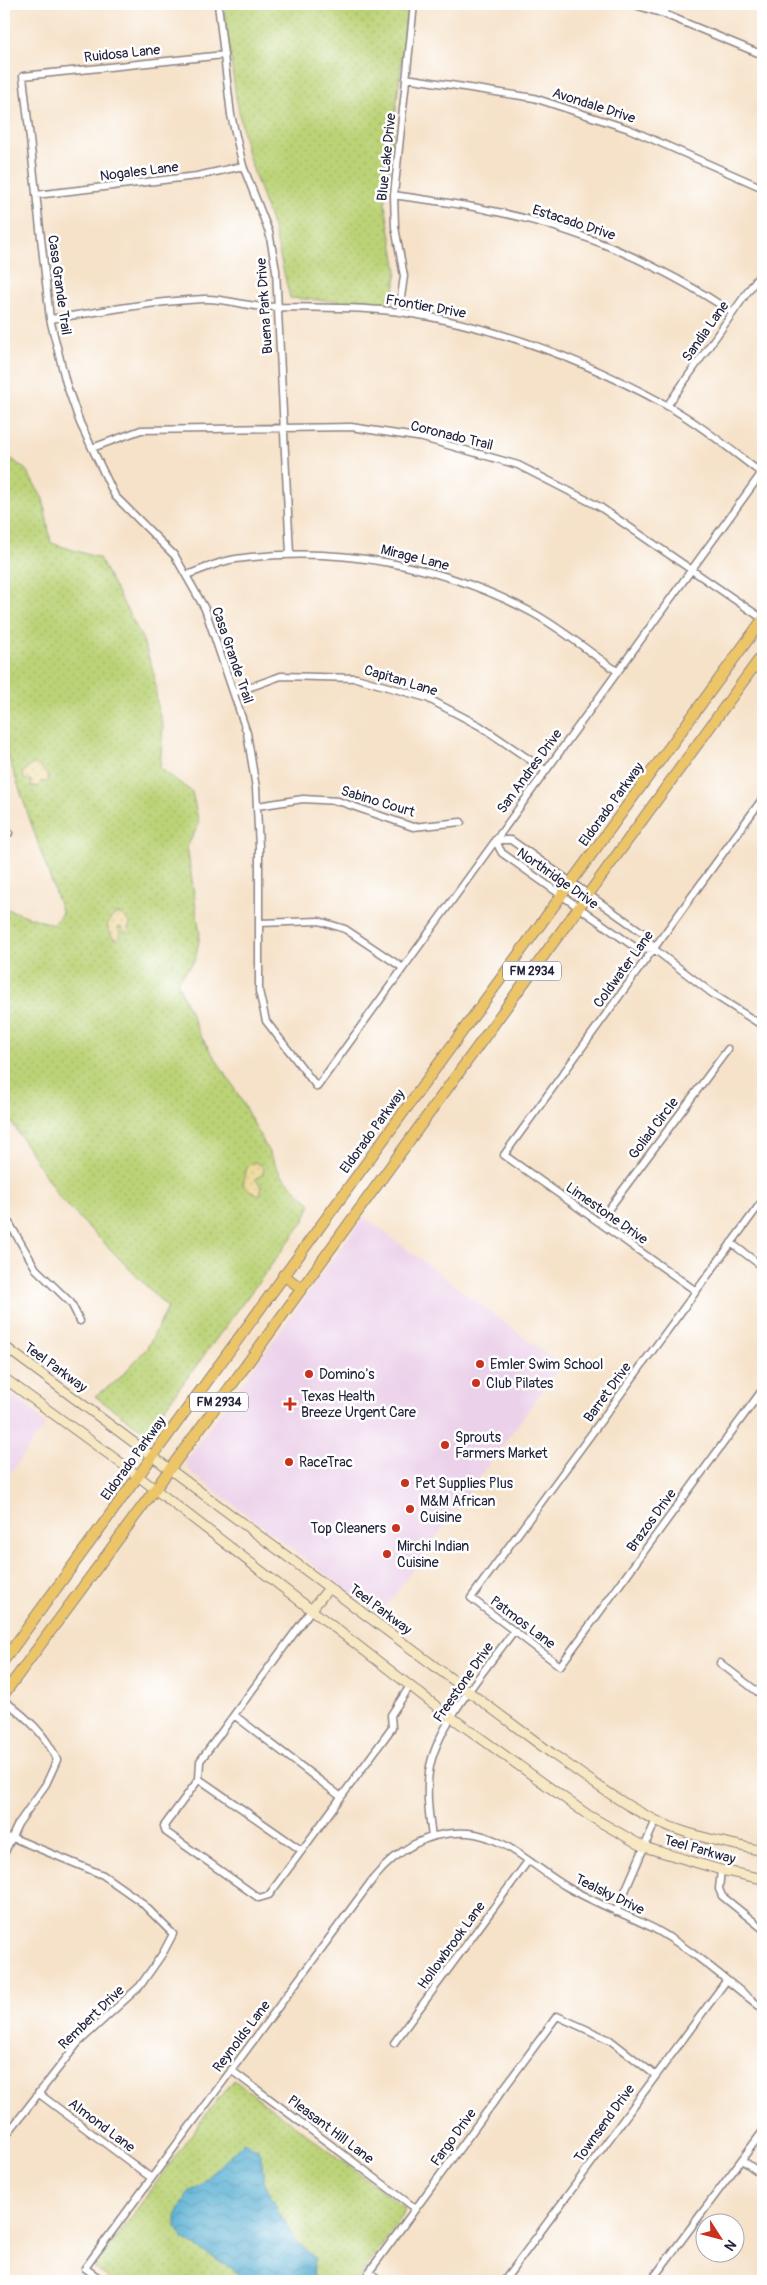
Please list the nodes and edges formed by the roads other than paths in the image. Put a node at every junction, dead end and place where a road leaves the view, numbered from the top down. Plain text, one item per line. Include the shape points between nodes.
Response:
1 (218, 4) edge
2 (414, 4) edge
3 (632, 4) edge
4 (668, 4) edge
5 (664, 14) junction
6 (224, 55) junction
7 (763, 55) edge
8 (23, 76) joint
9 (406, 78) junction
10 (243, 166) junction
11 (763, 188) edge
12 (36, 195) junction
13 (394, 195) junction
14 (763, 270) edge
15 (277, 305) junction
16 (400, 312) junction
17 (733, 312) junction
18 (50, 319) junction
19 (667, 406) junction
20 (284, 429) junction
21 (92, 448) junction
22 (762, 472) edge
23 (290, 554) junction
24 (692, 569) junction
25 (186, 575) junction
26 (763, 619) edge
27 (763, 654) edge
28 (617, 671) junction
29 (234, 693) junction
30 (546, 770) junction
31 (763, 798) edge
32 (257, 806) junction
33 (461, 822) dead end
34 (495, 840) junction
35 (571, 882) junction
36 (588, 894) junction
37 (561, 895) junction
38 (579, 907) junction
39 (259, 923) junction
40 (654, 949) junction
41 (403, 968) junction
42 (763, 1026) edge
43 (728, 1049) dead end
44 (317, 1088) joint
45 (504, 1155) joint
46 (763, 1200) edge
47 (4, 1214) edge
48 (599, 1222) junction
49 (6, 1225) edge
50 (731, 1243) junction
51 (763, 1267) edge
52 (283, 1275) junction
53 (301, 1288) junction
54 (696, 1291) junction
55 (80, 1321) dead end
56 (4, 1346) edge
57 (4, 1378) edge
58 (763, 1389) edge
59 (151, 1455) junction
60 (170, 1469) junction
61 (137, 1475) junction
62 (155, 1489) junction
63 (330, 1588) junction
64 (471, 1598) joint
65 (312, 1609) junction
66 (514, 1631) junction
67 (4, 1660) edge
68 (720, 1663) dead end
69 (560, 1666) joint
70 (410, 1686) junction
71 (470, 1692) junction
72 (4, 1694) edge
73 (763, 1696) edge
74 (4, 1700) edge
75 (234, 1715) junction
76 (451, 1717) junction
77 (199, 1779) junction
78 (340, 1796) junction
79 (656, 1820) junction
80 (11, 1837) junction
81 (432, 1837) junction
82 (644, 1847) junction
83 (301, 1850) junction
84 (763, 1851) edge
85 (4, 1854) edge
86 (528, 1861) junction
87 (721, 1870) junction
88 (763, 1879) edge
89 (616, 1912) junction
90 (763, 1929) edge
91 (726, 1981) junction
92 (763, 2009) edge
93 (394, 2043) dead end
94 (231, 2070) junction
95 (655, 2075) junction
96 (38, 2093) junction
97 (763, 2131) edge
98 (4, 2138) edge
99 (742, 2160) junction
100 (763, 2175) edge
101 (150, 2177) junction
102 (416, 2208) junction
103 (104, 2281) edge
104 (381, 2281) edge
105 (504, 2281) edge
106 (651, 2281) edge

1 - 6 street, Buena Park Drive
2 - 9 street, Blue Lake Drive
3 - 5 street
4 - 5 street
5 - 7 street
6 - 8 street, Ruidosa Lane
6 - 10 street, Buena Park Drive via 231,115
8 - 12 street, Casa Grande Trail
9 - 11 street, Avondale Drive via 534,98 629,129
9 - 13 street, Blue Lake Drive
10 - 12 street, Nogales Lane via 197,176
10 - 15 street, Buena Park Drive via 269,232 276,270
12 - 18 street, Casa Grande Trail
13 - 16 street, Blue Lake Drive via 395,227 404,276
13 - 17 street, Estacado Drive via 488,210 567,230 634,256 693,286
14 - 17 street, Sandia Lane
15 - 16 street, Frontier Drive
15 - 18 street, Frontier Drive via 256,306 204,299
15 - 20 street, Buena Park Drive
16 - 19 street, Frontier Drive via 452,322 524,342 594,370
17 - 19 street, Sandia Lane
18 - 21 street, Casa Grande Trail via 66,383
19 - 22 street, Frontier Drive
20 - 21 street, Coronado Trail via 141,430
20 - 23 street, Buena Park Drive
20 - 24 street, Coronado Trail via 351,427 423,438 518,465 600,506
21 - 25 street, Casa Grande Trail via 115,496 175,556
22 - 24 street, San Andres Drive
23 - 25 street, Mirage Lane via 234,559
23 - 28 street, Mirage Lane via 379,560 459,581 533,613
24 - 26 street, Coronado Trail
24 - 28 street, San Andres Drive
25 - 29 street, Casa Grande Trail via 205,609
26 - 35 main road, Eldorado Parkway / FM 2934
27 - 36 main road, FM 2934
28 - 30 street, San Andres Drive
29 - 30 street, Capitan Lane via 281,676 356,678 427,698 480,726
29 - 32 street, Casa Grande Trail via 247,733
30 - 34 street, San Andres Drive
31 - 40 street, Coldwater Lane
32 - 33 street, Sabino Court via 304,799 338,801 414,826
32 - 39 street, Casa Grande Trail
34 - 35 street, Northridge Drive via 511,840
34 - 37 street, Northridge Drive via 502,853
34 - 41 street, San Andres Drive
35 - 36 street, Northridge Drive
35 - 37 main road, Eldorado Parkway / FM 2934
36 - 38 main road, FM 2934
36 - 40 street, Northridge Drive via 646,935
37 - 38 street, Northridge Drive
37 - 52 main road, Eldorado Parkway / FM 2934
38 - 40 street, Northridge Drive via 636,948
38 - 53 main road, FM 2934
39 - 41 street via 319,921 336,926
39 - 44 street, Casa Grande Trail via 259,991 266,1021
40 - 42 street, Northridge Drive via 713,994
40 - 45 street, Coldwater Lane
41 - 44 street, San Andres Drive
43 - 48 street, Goliad Circle
45 - 48 street, Limestone Drive
46 - 50 street, Barret Drive
47 - 49 street
48 - 54 street, Limestone Drive
49 - 55 street via 36,1269 71,1303
50 - 51 street
50 - 54 street, Barret Drive
52 - 53 main road
52 - 59 main road, Eldorado Parkway / FM 2934
53 - 60 main road, FM 2934
54 - 64 street, Barret Drive
56 - 59 main road, Teel Parkway
57 - 61 main road, Teel Parkway
58 - 69 street, Brazos Drive
59 - 60 main road, Teel Parkway
59 - 61 main road, Eldorado Parkway / FM 2934
60 - 62 main road, FM 2934
60 - 63 main road, Teel Parkway
61 - 62 main road, Teel Parkway
61 - 67 main road, Eldorado Parkway / FM 2934
62 - 65 main road, Teel Parkway
62 - 72 main road, FM 2934
63 - 65 main road
63 - 71 main road, Teel Parkway
64 - 66 street, Patmos Lane
65 - 70 main road, Teel Parkway
65 - 75 street
66 - 69 street, Patmos Lane
66 - 71 street, Freestone Drive
68 - 73 street
70 - 76 main road, Teel Parkway
70 - 78 street via 391,1715 392,1728
71 - 76 street, Freestone Drive
71 - 79 main road, Teel Parkway via 619,1800
74 - 80 street via 37,1727 57,1760 46,1784
75 - 77 street via 200,1761
75 - 78 street
76 - 81 street, Freestone Drive via 429,1770 428,1812
76 - 82 main road, Teel Parkway via 588,1815
77 - 83 street
77 - 83 street via 164,1826 166,1832 259,1898 269,1895
78 - 83 street
79 - 82 street
79 - 84 main road, Teel Parkway via 684,1832
80 - 85 street
80 - 96 street, Rembert Drive via 103,1875 140,1901 173,1934 140,1986 78,2043
81 - 86 street, Tealsky Drive via 469,1833 505,1846
81 - 94 street, Reynolds Lane via 404,1848 387,1862
82 - 87 main road, Teel Parkway
82 - 89 street
86 - 89 street, Tealsky Drive via 587,1899
86 - 93 street, Hollowbrook Lane
87 - 88 main road, Teel Parkway
87 - 90 street via 719,1889 722,1896
89 - 91 street, Tealsky Drive via 678,1944
91 - 92 street, Tealsky Drive
91 - 95 street, Townsend Drive
94 - 101 street, Reynolds Lane
94 - 102 street, Pleasant Hill Lane
95 - 102 street, Fargo Drive via 610,2040 557,2016
95 - 105 street, Townsend Drive
96 - 98 street, Rembert Drive
96 - 101 street, Almond Lane
97 - 99 street
99 - 100 street
99 - 106 street
101 - 103 street, Reynolds Lane via 85,2268
102 - 104 street, Fargo Drive via 368,2272

